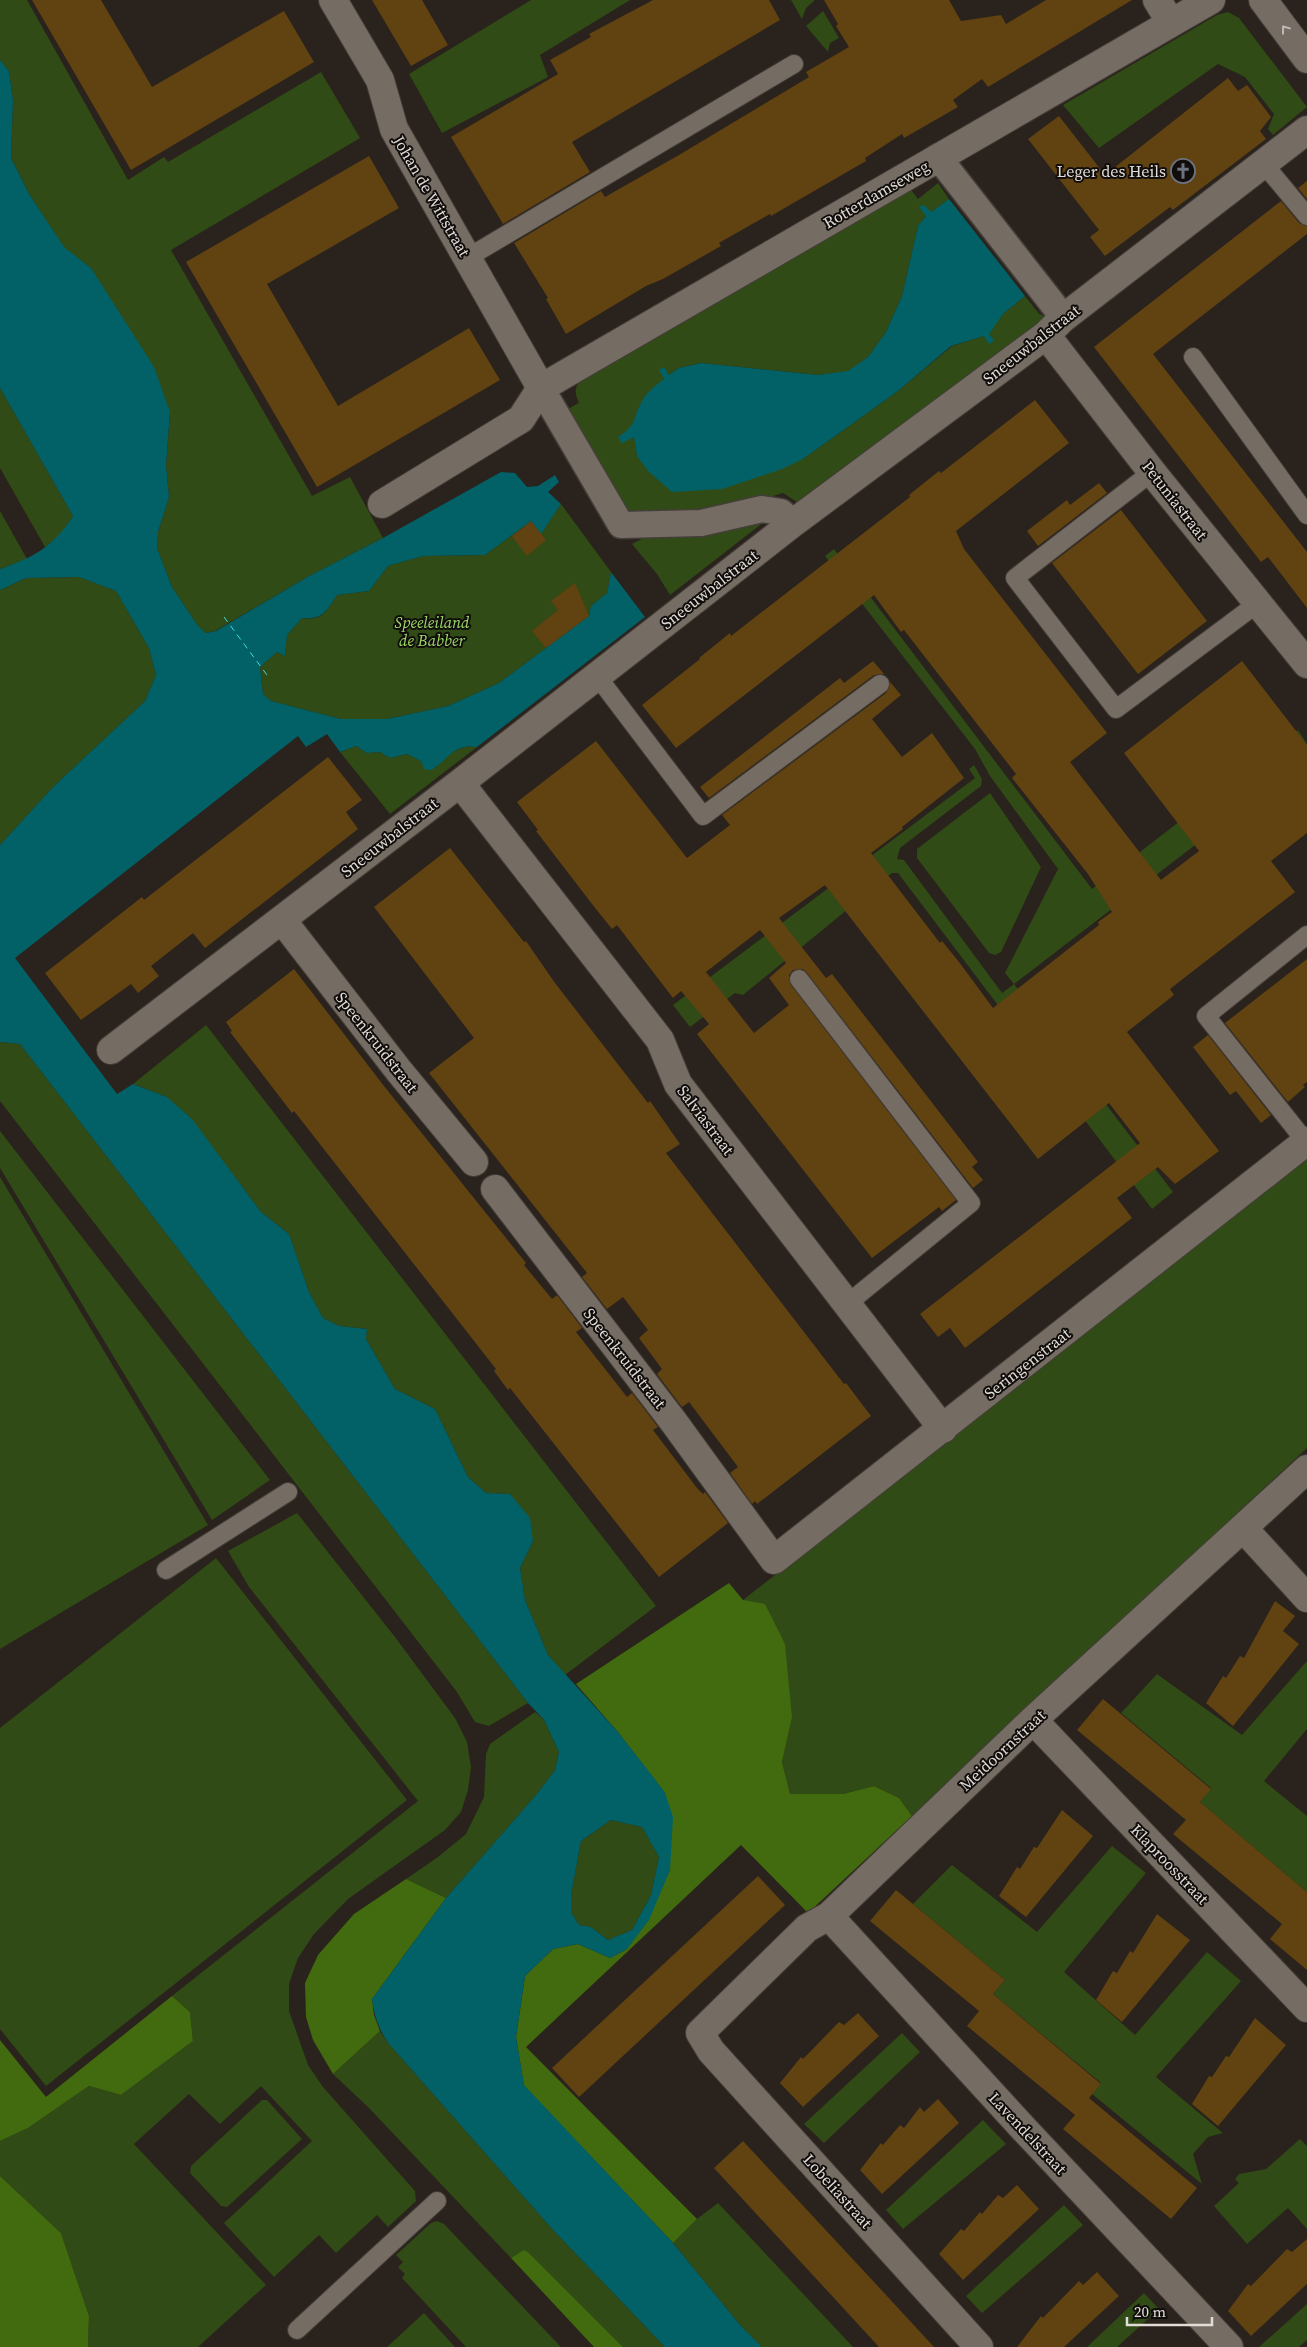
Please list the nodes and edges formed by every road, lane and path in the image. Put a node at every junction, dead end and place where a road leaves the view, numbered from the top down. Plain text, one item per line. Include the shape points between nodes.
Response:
1 (333, 0) edge
2 (1157, 0) edge
3 (1211, 0) edge
4 (1263, 0) edge
5 (1171, 23) junction
6 (1307, 59) edge
7 (794, 64) dead end
8 (1307, 130) edge
9 (938, 157) junction
10 (1263, 163) junction
11 (1307, 216) edge
12 (467, 258) junction
13 (1054, 327) junction
14 (1193, 357) dead end
15 (541, 388) junction
16 (1152, 472) junction
17 (382, 504) dead end
18 (1307, 515) edge
19 (793, 523) junction
20 (1258, 603) junction
21 (1307, 664) edge
22 (597, 676) junction
23 (880, 684) dead end
24 (460, 783) junction
25 (282, 920) junction
26 (1307, 935) edge
27 (799, 979) dead end
28 (111, 1050) dead end
29 (1306, 1142) edge
30 (474, 1162) dead end
31 (494, 1189) dead end
32 (847, 1304) junction
33 (944, 1429) junction
34 (1307, 1469) edge
35 (288, 1492) dead end
36 (752, 1529) joint
37 (1244, 1529) junction
38 (166, 1570) dead end
39 (1307, 1598) edge
40 (1033, 1720) junction
41 (829, 1916) junction
42 (1307, 2008) edge
43 (700, 2032) joint
44 (437, 2201) dead end
45 (297, 2330) dead end
46 (979, 2347) edge
47 (1229, 2347) edge

1 - 12 street, Johan de Wittstraat via 380,80 394,129
2 - 5 street
3 - 5 street, Rotterdamseweg
6 -> 4 street
5 - 9 street, Rotterdamseweg
7 - 12 lane
8 - 10 street, Sneeuwbalstraat
9 - 13 street via 1056,308
9 - 15 street, Rotterdamseweg
10 - 11 lane
10 - 13 street, Sneeuwbalstraat
12 - 15 street, Johan de Wittstraat
13 - 16 street, Petuniastraat
13 - 19 street, Sneeuwbalstraat
14 - 18 lane
15 - 17 street via 521,420
15 - 19 street, Johan de Wittstraat via 621,525 701,523 762,509 781,512
16 - 20 street, Petuniastraat
16 - 20 lane via 1016,578 1116,708
19 - 22 street, Sneeuwbalstraat
20 - 21 street, Petuniastraat
22 - 23 lane via 703,816
22 - 24 street, Sneeuwbalstraat
24 - 25 street, Sneeuwbalstraat
24 - 32 street, Salviastraat via 660,1040 678,1084
25 - 28 street, Sneeuwbalstraat
25 - 30 street, Speenkruidstraat
26 - 29 lane via 1206,1016
27 - 32 lane via 971,1203
29 - 33 street, Seringenstraat
31 - 36 street, Speenkruidstraat
32 - 33 street, Salviastraat
33 - 36 street, Seringenstraat via 774,1560
34 - 37 street, Meidoornstraat
35 - 38 lane
37 - 39 street
37 - 40 street, Meidoornstraat
40 - 41 street, Meidoornstraat
40 - 42 street, Klaproosstraat
41 - 43 street, Meidoornstraat via 808,1928
41 - 47 street, Lavendelstraat
43 - 46 street, Lobeliastraat via 711,2051
44 - 45 lane

